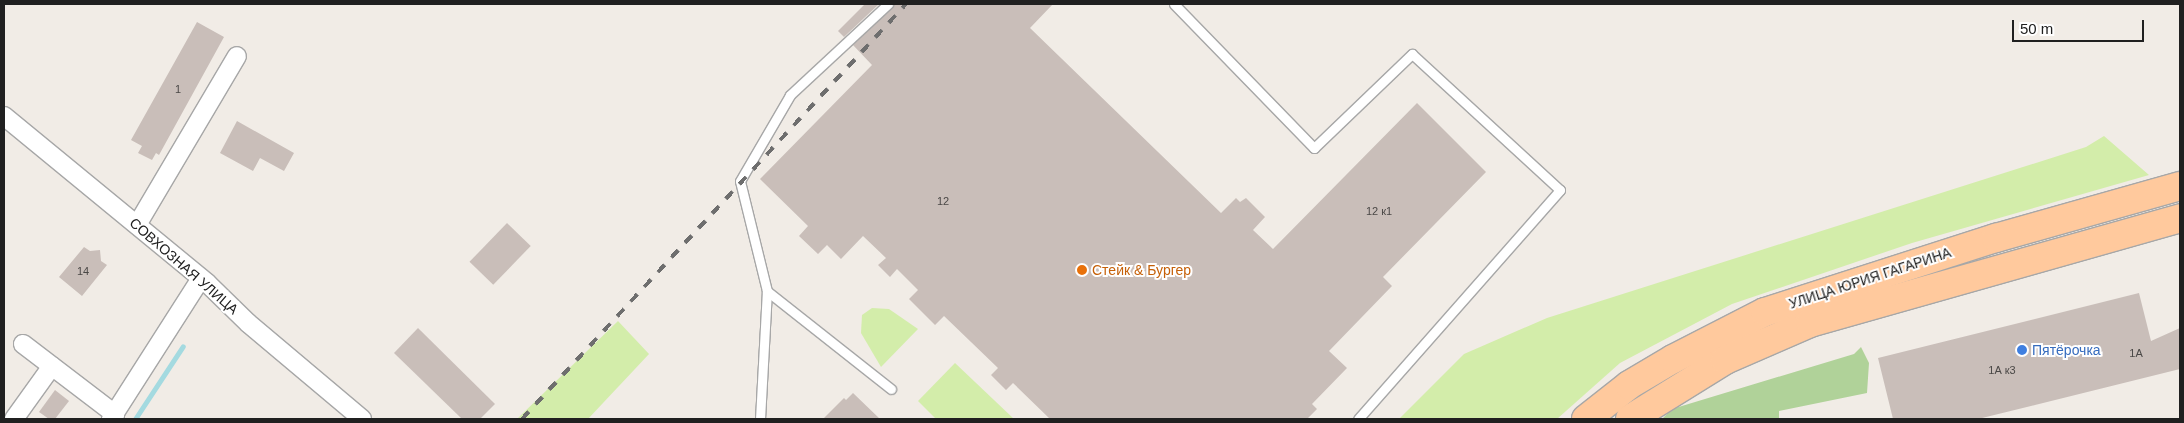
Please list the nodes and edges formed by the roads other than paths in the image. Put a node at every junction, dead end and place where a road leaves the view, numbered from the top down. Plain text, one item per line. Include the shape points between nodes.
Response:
1 (888, 4) edge
2 (1174, 4) edge
3 (237, 56) dead end
4 (4, 116) edge
5 (2178, 186) edge
6 (2180, 218) edge
7 (137, 225) junction
8 (201, 278) junction
9 (767, 291) junction
10 (23, 344) dead end
11 (52, 366) junction
12 (891, 389) dead end
13 (113, 416) edge
14 (14, 419) edge
15 (362, 419) edge
16 (760, 419) edge
17 (1358, 419) edge
18 (1586, 419) edge
19 (1630, 419) edge

1 - 9 lane via 790,95 740,181
2 - 17 lane via 1314,148 1412,54 1560,190
3 - 7 street
4 - 7 street, СОВХОЗНАЯ УЛИЦА
5 - 18 main road, УЛИЦА ЮРИЯ ГАГАРИНА via 1978,243 1765,312 1629,385
6 - 19 main road, УЛИЦА ЮРИЯ ГАГАРИНА via 1810,323 1725,360
7 - 8 street, СОВХОЗНАЯ УЛИЦА
8 - 13 street
8 - 15 street, СОВХОЗНАЯ УЛИЦА
9 - 12 lane
9 - 16 lane
10 - 11 street
11 - 13 street
11 - 14 street

